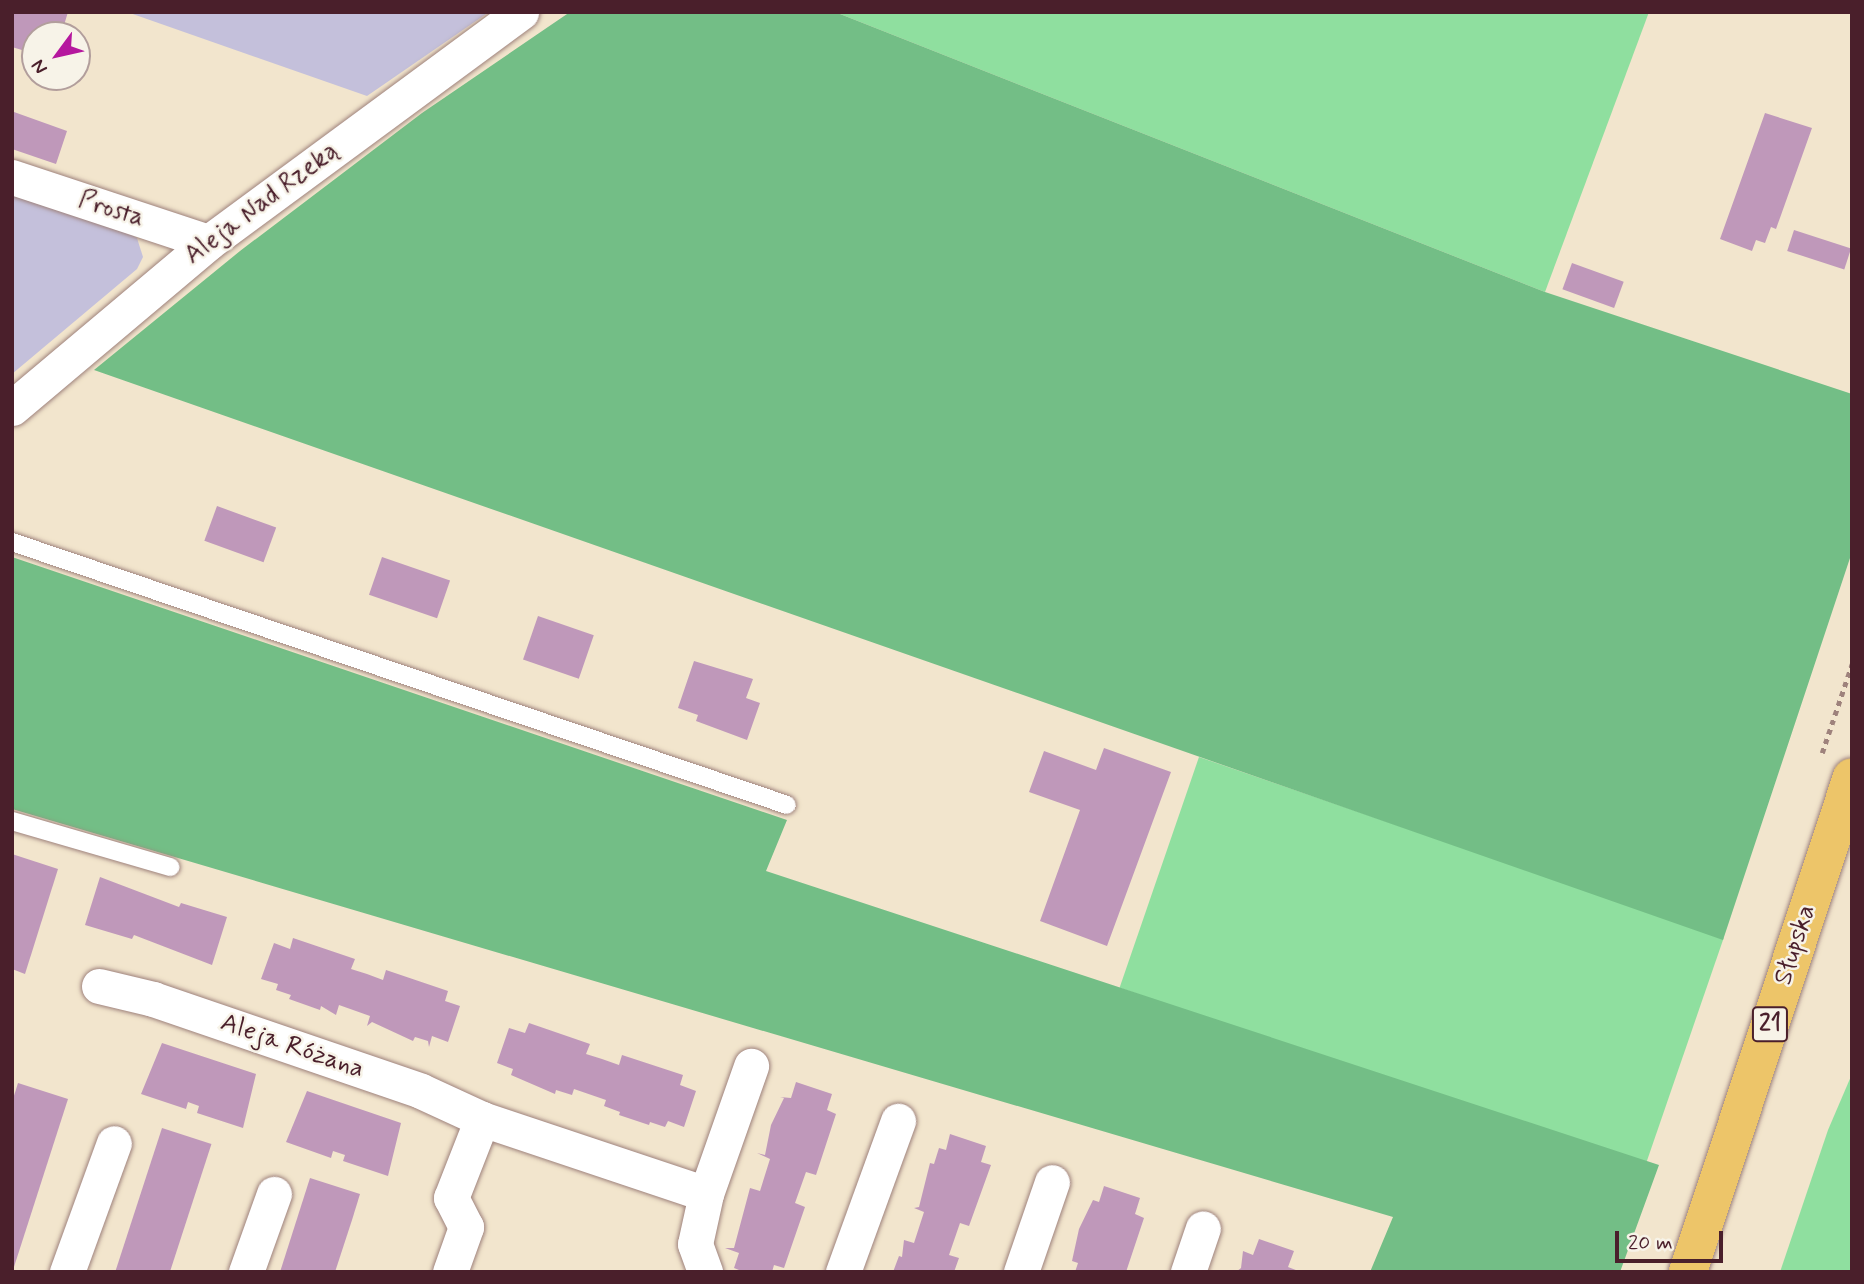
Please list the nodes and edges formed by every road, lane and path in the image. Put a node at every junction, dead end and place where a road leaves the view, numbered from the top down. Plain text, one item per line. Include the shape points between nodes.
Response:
1 (521, 12) edge
2 (12, 177) edge
3 (209, 242) junction
4 (12, 408) edge
5 (12, 542) edge
6 (1852, 777) edge
7 (787, 805) dead end
8 (12, 821) edge
9 (170, 867) dead end
10 (99, 986) dead end
11 (751, 1066) dead end
12 (482, 1119) junction
13 (898, 1121) dead end
14 (114, 1143) dead end
15 (1052, 1182) dead end
16 (274, 1194) dead end
17 (706, 1194) junction
18 (1203, 1228) dead end
19 (67, 1272) edge
20 (246, 1272) edge
21 (450, 1272) edge
22 (705, 1272) edge
23 (843, 1272) edge
24 (1021, 1272) edge
25 (1188, 1272) edge
26 (1688, 1272) edge

1 - 3 street, Aleja Nad Rzeką
2 - 3 street, Prosta
3 - 4 street, Aleja Nad Rzeką
5 - 7 lane
6 - 26 main road, Słupska / 21
8 - 9 lane
10 - 12 street, Aleja Różana via 153,999 421,1091
11 - 17 street
12 - 17 street, Aleja Różana
12 - 21 street via 451,1198 466,1227
13 - 23 street
14 - 19 street
15 - 24 street
16 - 20 street
17 - 22 street via 695,1244
18 - 25 street

